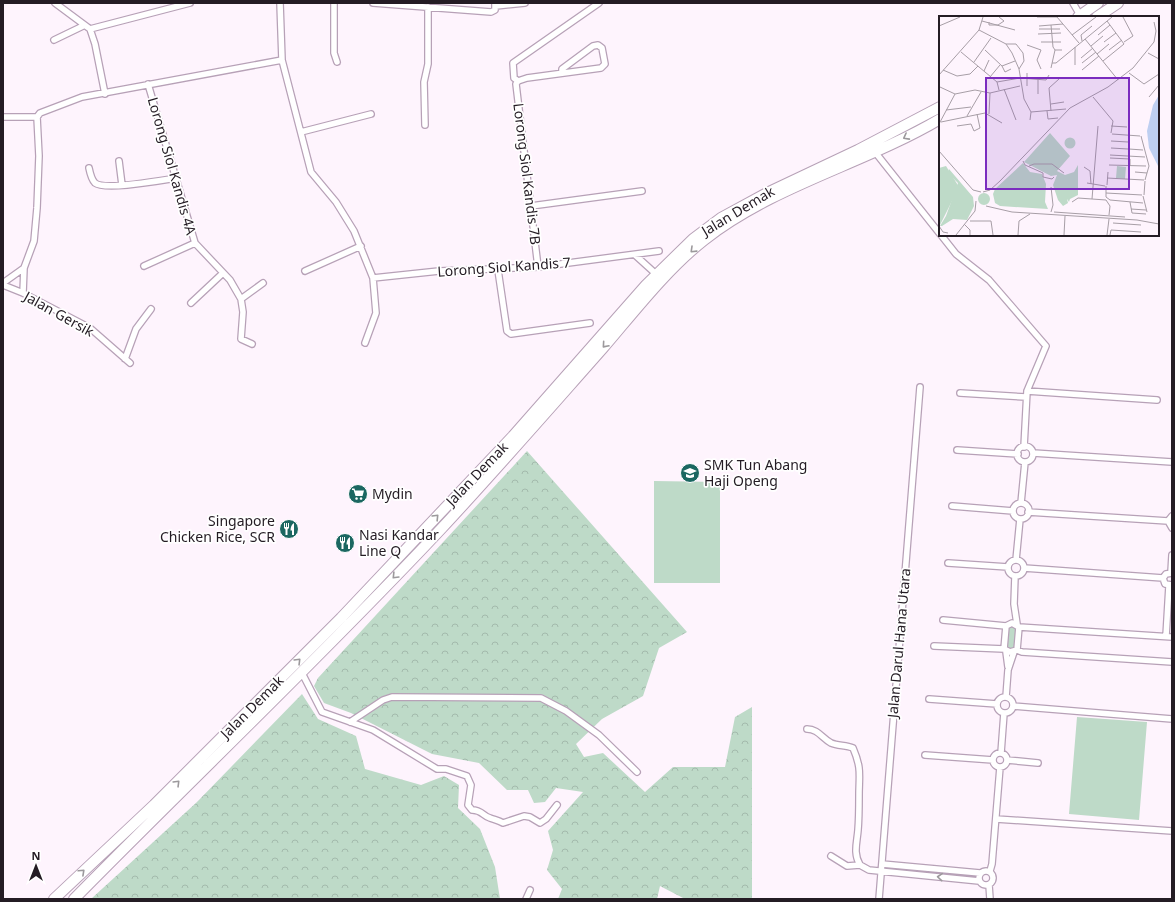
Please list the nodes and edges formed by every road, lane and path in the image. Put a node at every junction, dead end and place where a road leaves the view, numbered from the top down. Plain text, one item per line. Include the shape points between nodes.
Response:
1 (55, 3) edge
2 (190, 3) edge
3 (280, 3) edge
4 (334, 3) edge
5 (373, 3) edge
6 (525, 3) edge
7 (599, 3) edge
8 (1073, 3) edge
9 (1098, 3) edge
10 (1118, 3) edge
11 (496, 4) edge
12 (428, 6) junction
13 (1079, 16) edge
14 (1098, 16) edge
15 (83, 26) junction
16 (90, 29) junction
17 (54, 40) dead end
18 (282, 60) junction
19 (336, 62) dead end
20 (562, 73) junction
21 (518, 81) junction
22 (148, 84) junction
23 (106, 94) junction
24 (939, 108) edge
25 (371, 114) dead end
26 (3, 117) edge
27 (37, 117) junction
28 (939, 120) edge
29 (425, 125) dead end
30 (301, 132) junction
31 (875, 152) junction
32 (119, 161) dead end
33 (89, 168) dead end
34 (176, 178) junction
35 (122, 185) junction
36 (642, 191) dead end
37 (531, 206) junction
38 (939, 234) edge
39 (941, 236) edge
40 (195, 243) junction
41 (361, 246) junction
42 (659, 251) dead end
43 (635, 255) junction
44 (144, 266) dead end
45 (538, 267) junction
46 (24, 268) junction
47 (498, 270) junction
48 (305, 271) dead end
49 (223, 273) junction
50 (656, 274) junction
51 (373, 278) junction
52 (263, 283) dead end
53 (3, 284) edge
54 (23, 293) junction
55 (241, 299) junction
56 (191, 303) dead end
57 (151, 309) dead end
58 (590, 323) dead end
59 (365, 343) dead end
60 (252, 344) dead end
61 (920, 387) dead end
62 (960, 393) dead end
63 (1027, 394) junction
64 (1157, 400) dead end
65 (1024, 447) junction
66 (957, 450) dead end
67 (1033, 453) junction
68 (1018, 454) junction
69 (1025, 462) junction
70 (1172, 462) edge
71 (1021, 503) junction
72 (952, 506) dead end
73 (1013, 510) junction
74 (1028, 512) junction
75 (1172, 516) edge
76 (1020, 519) junction
77 (1168, 521) junction
78 (1172, 528) edge
79 (1172, 555) edge
80 (1016, 560) junction
81 (948, 563) dead end
82 (1008, 567) junction
83 (1024, 568) junction
84 (1171, 573) edge
85 (1015, 576) junction
86 (1164, 578) junction
87 (1171, 585) edge
88 (1014, 604) junction
89 (943, 620) dead end
90 (1007, 625) junction
91 (1018, 626) junction
92 (1169, 637) edge
93 (934, 646) dead end
94 (1005, 650) junction
95 (1015, 651) junction
96 (1172, 662) edge
97 (1008, 670) junction
98 (302, 673) junction
99 (1006, 697) junction
100 (929, 699) dead end
101 (997, 704) junction
102 (1013, 706) junction
103 (1004, 713) junction
104 (1172, 718) edge
105 (350, 722) junction
106 (807, 729) dead end
107 (1001, 753) junction
108 (925, 755) dead end
109 (994, 760) junction
110 (1007, 760) junction
111 (1038, 762) dead end
112 (1000, 766) junction
113 (637, 772) dead end
114 (557, 805) dead end
115 (996, 819) junction
116 (1172, 831) edge
117 (831, 856) dead end
118 (882, 864) junction
119 (860, 865) junction
120 (990, 871) junction
121 (881, 872) junction
122 (980, 874) junction
123 (979, 881) junction
124 (989, 884) junction
125 (530, 890) dead end
126 (54, 899) edge
127 (74, 899) edge
128 (526, 899) edge
129 (879, 899) edge
130 (990, 899) edge

1 - 15 street
2 - 16 street
3 - 18 street
4 - 19 street
5 - 12 street
6 - 11 street
7 - 21 street, Lorong Siol Kandis 7B via 513,63 512,73
8 - 13 street
9 - 13 highway
10 - 14 highway
11 - 12 street via 495,10 491,12
12 - 29 street via 428,64 424,82
15 - 16 street
15 - 17 street
16 - 23 street
18 - 22 street
18 - 30 street
20 - 20 street via 566,65 593,46 598,45 602,48 604,67
20 - 21 street
21 - 37 street, Lorong Siol Kandis 7B via 516,84
22 - 23 street
22 - 34 street, Lorong Siol Kandis 4A
23 - 27 street via 75,98 40,113
24 - 50 highway, Jalan Demak via 720,218
25 - 30 street
26 - 27 street
27 - 46 street via 37,208 34,241
28 -> 31 highway, Jalan Demak
30 - 41 street via 311,172 336,202
31 - 38 street
31 -> 98 highway, Jalan Demak via 770,199 745,212 702,241 652,291 440,529
32 - 35 street
33 - 35 street via 98,184
34 - 35 street
34 - 40 street, Lorong Siol Kandis 4A
36 - 37 street
37 - 45 street, Lorong Siol Kandis 7B
39 - 63 street via 956,254 989,280 1046,346
40 - 44 street
40 - 49 street, Lorong Siol Kandis 4A
41 - 48 street
41 - 51 street
42 - 43 street, Lorong Siol Kandis 7
43 - 45 street, Lorong Siol Kandis 7
43 - 50 street
45 - 47 street, Lorong Siol Kandis 7
46 - 53 street
46 - 54 street
47 - 51 street, Lorong Siol Kandis 7
47 - 58 street via 506,331 511,334
49 - 55 street, Lorong Siol Kandis 4A
49 - 56 street
126 -> 50 highway, Jalan Demak via 154,805 340,618 513,436
51 - 59 street via 376,313
52 - 55 street
53 - 54 street, Jalan Gersik
54 - 57 street, Jalan Gersik via 90,328 128,361 136,329
55 - 60 street, Lorong Siol Kandis 4A via 243,312 240,337
61 - 118 street, Jalan Darul Hana Utara
62 - 63 street
63 - 64 street
63 - 65 street
65 - 67 street via 1030,448
65 - 68 street
66 - 68 street
67 - 69 street via 1031,460
67 - 70 street
68 - 69 street via 1019,459
69 - 71 street
71 - 73 street
71 - 74 street via 1028,507
72 - 73 street
73 - 76 street via 1015,516
74 - 76 street
74 - 77 street
75 - 77 street
76 - 80 street
77 - 78 street
79 - 84 street
80 - 82 street via 1011,561
80 - 83 street via 1023,563
81 - 82 street
82 - 85 street via 1010,573
83 - 85 street via 1022,573
83 - 86 street
84 - 86 street via 1166,574
85 - 88 street
86 - 87 street via 1165,584
87 - 92 street
88 - 90 street
88 - 91 street
89 - 90 street
90 - 91 street
90 - 94 street
91 - 92 street
91 - 95 street
93 - 94 street
94 - 95 street
94 - 97 street
95 - 96 street
95 - 97 street
97 - 99 street
98 - 105 street via 322,712
98 - 127 highway, Jalan Demak
99 - 101 street via 1000,698
99 - 102 street
100 - 101 street
101 - 103 street via 998,710
102 - 103 street via 1010,712
102 - 104 street
103 - 107 street
105 - 113 street via 382,700 392,697 541,698 566,711 599,735
105 - 114 street via 373,730 437,768 467,776 471,785 469,808 480,810 489,818 495,818 503,823 524,816 540,824
106 - 119 street via 814,729 836,745 853,748 856,755 861,779 855,852
107 - 109 street via 996,755
107 - 110 street
108 - 109 street
109 - 112 street via 996,765
110 - 111 street
110 - 112 street
112 - 115 street
115 - 116 street
115 - 120 street
117 - 119 street via 847,866
118 - 121 street, Jalan Darul Hana Utara
118 - 122 street
119 - 121 street
120 - 122 street via 984,870
120 - 124 street via 994,878
123 -> 121 street
121 - 129 street, Jalan Darul Hana Utara
122 - 123 street
123 - 124 street
124 - 130 street
125 - 128 street

